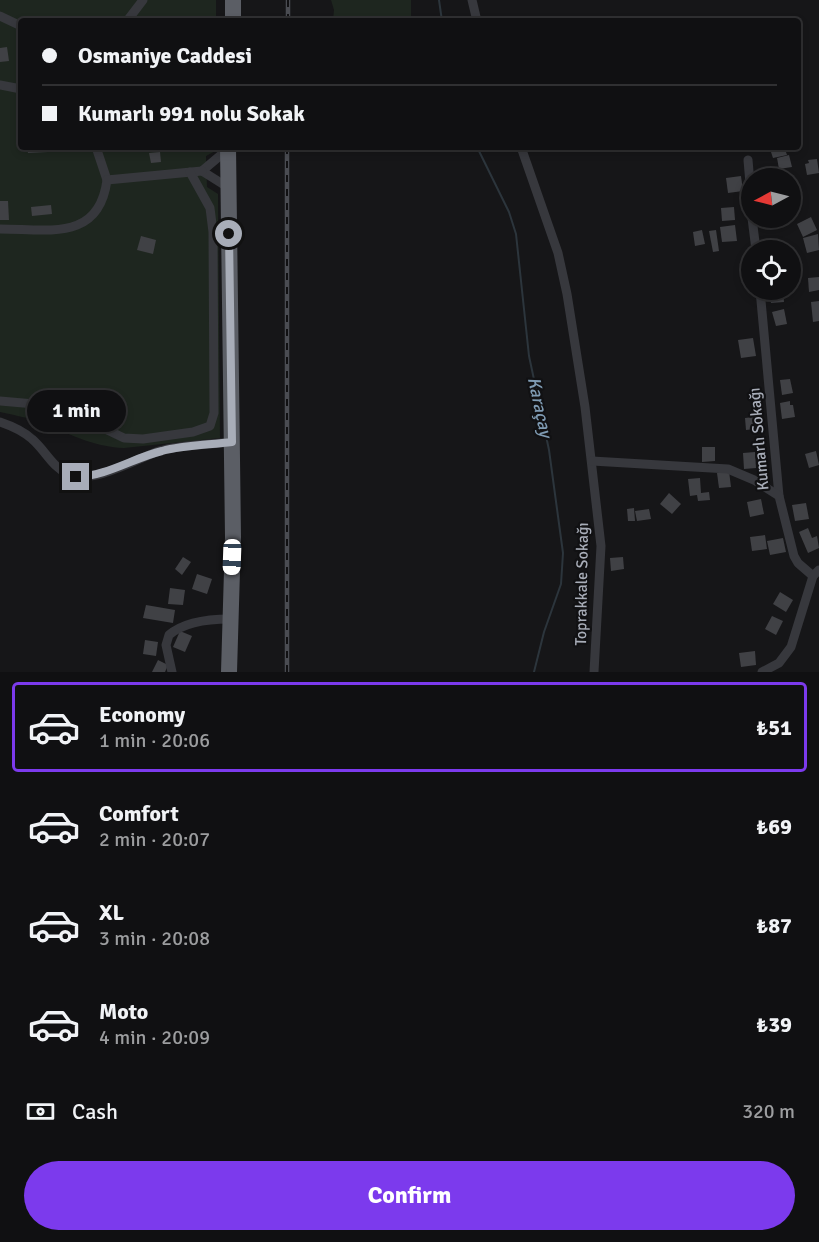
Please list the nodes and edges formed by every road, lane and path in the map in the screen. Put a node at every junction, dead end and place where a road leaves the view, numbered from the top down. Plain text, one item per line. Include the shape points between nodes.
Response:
1 (142, 0) edge
2 (222, 0) edge
3 (233, 0) edge
4 (472, 0) edge
5 (0, 15) edge
6 (128, 18) edge
7 (222, 18) edge
8 (233, 18) edge
9 (476, 18) edge
10 (18, 24) edge
11 (0, 85) edge
12 (18, 88) edge
13 (97, 150) edge
14 (228, 150) edge
15 (230, 150) edge
16 (230, 150) edge
17 (522, 150) edge
18 (748, 160) dead end
19 (749, 168) edge
20 (202, 171) junction
21 (190, 172) junction
22 (107, 180) junction
23 (228, 188) junction
24 (0, 229) edge
25 (761, 300) edge
26 (0, 401) edge
27 (0, 422) edge
28 (232, 442) junction
29 (592, 461) junction
30 (779, 496) junction
31 (816, 573) edge
32 (230, 619) junction
33 (172, 672) edge
34 (229, 672) edge
35 (235, 672) edge
36 (594, 672) edge
37 (762, 672) edge

1 - 6 street
2 - 7 highway
3 - 8 highway
4 - 9 street
5 - 10 street
11 - 12 street
13 - 22 street
14 - 20 street
15 - 23 highway
16 - 35 highway via 240,483
17 - 29 street, Toprakkale Sokağı via 558,253
18 - 19 street
20 - 21 street
20 - 23 street
21 - 22 street
21 - 26 street via 210,208 213,232 214,413 210,426 193,432 124,438 46,405
22 - 24 street via 99,209 87,222 67,228
23 - 28 highway
25 - 30 street, Kumarlı Sokağı
27 - 28 street via 24,432 56,466 76,477 124,466 161,451
28 - 32 highway
29 - 30 street via 728,469
29 - 36 street, Toprakkale Sokağı via 601,546
30 - 31 street, Kumarlı Sokağı via 794,556 798,563
31 - 37 street via 791,647 778,663
32 - 33 street via 200,621 169,634 166,645
32 - 34 highway

